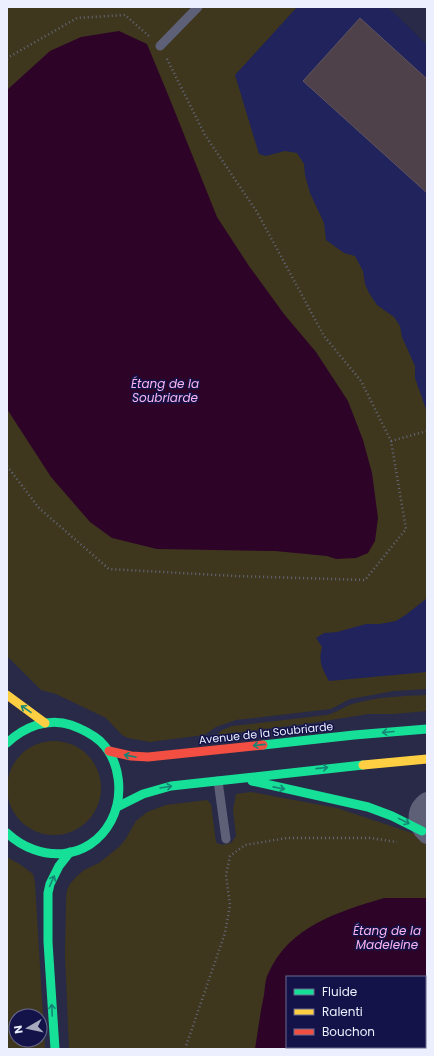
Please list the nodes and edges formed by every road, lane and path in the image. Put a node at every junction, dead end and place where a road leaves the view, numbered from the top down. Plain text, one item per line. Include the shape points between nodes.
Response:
1 (198, 7) edge
2 (160, 46) junction
3 (7, 59) edge
4 (427, 431) edge
5 (391, 441) junction
6 (7, 466) edge
7 (7, 695) edge
8 (45, 723) junction
9 (427, 729) edge
10 (7, 743) edge
11 (109, 751) junction
12 (427, 759) edge
13 (241, 777) junction
14 (218, 780) junction
15 (427, 801) edge
16 (118, 807) junction
17 (7, 833) edge
18 (425, 833) edge
19 (226, 839) dead end
20 (400, 842) dead end
21 (70, 852) junction
22 (55, 1049) edge
23 (185, 1049) edge

1 - 2 lane
2 - 3 path via 125,15 77,18
2 - 5 path via 206,135 257,212 324,336 361,381
4 - 5 path
5 - 6 path via 406,528 365,580 109,569 40,508
8 -> 7 main road
8 - 10 main road via 28,728
8 - 11 main road via 64,723 81,728 97,738
9 -> 11 main road, Avenue de la Soubriarde via 148,758
11 - 16 main road via 117,769 120,788
13 -> 12 main road
13 - 14 main road
13 -> 18 main road via 385,813
16 -> 14 main road via 157,788
14 - 19 lane
15 - 18 street via 420,807 417,819
16 - 21 main road via 100,836 86,846
17 - 21 main road via 26,848 40,853
20 - 23 path via 370,838 287,838 245,845 230,856 226,874 230,906 225,933
22 -> 21 main road via 48,942 48,893 59,866

